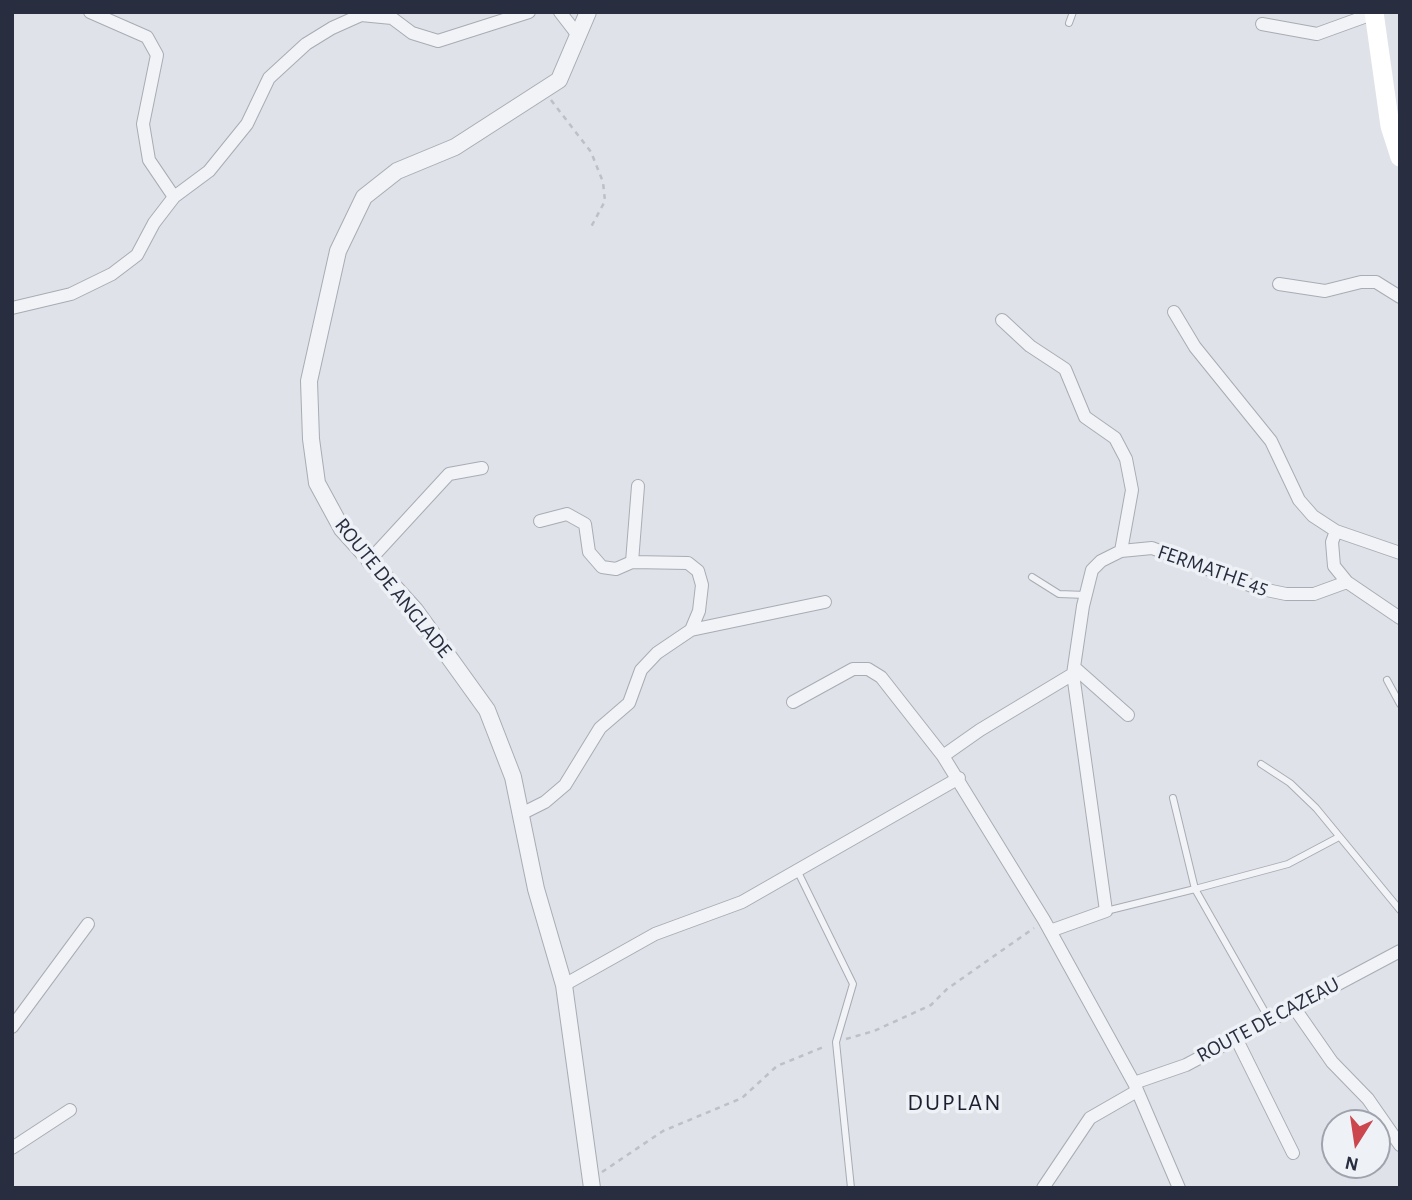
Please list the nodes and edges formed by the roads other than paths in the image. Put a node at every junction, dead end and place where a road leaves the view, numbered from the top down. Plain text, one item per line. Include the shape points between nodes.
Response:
1 (90, 12) edge
2 (529, 12) edge
3 (560, 12) edge
4 (589, 12) edge
5 (1073, 12) edge
6 (1375, 13) edge
7 (1069, 23) dead end
8 (1262, 24) dead end
9 (577, 34) junction
10 (1400, 157) edge
11 (174, 197) junction
12 (1279, 285) dead end
13 (1400, 297) edge
14 (12, 307) edge
15 (1174, 312) dead end
16 (1002, 320) dead end
17 (482, 468) dead end
18 (638, 486) dead end
19 (540, 521) dead end
20 (1336, 531) junction
21 (1121, 551) junction
22 (1400, 553) edge
23 (368, 562) junction
24 (632, 562) junction
25 (1032, 577) dead end
26 (1347, 582) junction
27 (1086, 595) junction
28 (825, 602) dead end
29 (1400, 618) edge
30 (691, 630) junction
31 (1074, 671) junction
32 (1387, 680) dead end
33 (793, 702) dead end
34 (1400, 704) edge
35 (1128, 715) dead end
36 (943, 756) junction
37 (1261, 764) dead end
38 (959, 778) junction
39 (1173, 798) dead end
40 (521, 814) junction
41 (1337, 838) junction
42 (797, 870) junction
43 (1195, 889) junction
44 (1400, 910) edge
45 (1106, 911) junction
46 (88, 924) dead end
47 (1047, 926) junction
48 (1400, 951) edge
49 (564, 985) junction
50 (1293, 1006) junction
51 (1269, 1019) junction
52 (12, 1027) edge
53 (1236, 1038) junction
54 (1135, 1087) junction
55 (69, 1110) dead end
56 (1400, 1145) edge
57 (13, 1146) edge
58 (1293, 1153) dead end
59 (592, 1184) edge
60 (851, 1188) edge
61 (1043, 1188) edge
62 (1179, 1188) edge

1 - 11 street via 147,37 157,55 143,124 149,160
2 - 11 street via 438,41 412,33 391,18 361,15 332,28 306,44 270,78 247,124 209,172
3 - 9 street
4 - 9 street, ROUTE DE ANGLADE
5 - 7 lane
6 - 8 street via 1317,34
6 - 10 main road via 1390,126
9 - 23 street, ROUTE DE ANGLADE via 569,63 559,80 544,92 454,147 397,171 364,197 338,251 309,381 311,439 317,483 342,529
11 - 14 street via 137,255 111,274 71,294
12 - 13 street via 1325,291 1376,282
15 - 20 street via 1195,347 1271,441 1299,500
16 - 21 street via 1065,369 1085,417 1115,438 1126,458 1132,490
17 - 23 street via 449,474
18 - 24 street
19 - 24 street via 567,514 585,524 589,552 602,566 616,569
20 - 22 street
20 - 26 street via 1334,565
21 - 26 street, FERMATHE 45 via 1152,548 1257,588 1286,594 1314,594
21 - 27 street via 1092,570
23 - 40 street, ROUTE DE ANGLADE via 415,610 487,710 513,777
24 - 30 street via 688,563 698,570 702,585 699,611
25 - 27 lane via 1059,594
26 - 29 street
27 - 31 street
28 - 30 street
30 - 40 street via 641,670 629,703 600,729 565,785
31 - 35 street
31 - 36 street
31 - 45 street
32 - 34 lane
33 - 36 street via 853,669 868,669 881,677
36 - 38 street
37 - 41 lane via 1316,808
38 - 42 street
38 - 47 street
39 - 43 lane
40 - 49 street, ROUTE DE ANGLADE via 536,889
41 - 43 lane via 1288,864
41 - 44 lane
42 - 49 street via 742,902 655,934
42 - 60 lane via 853,984 836,1042
43 - 45 lane
43 - 51 lane
45 - 47 street
46 - 52 street
47 - 54 street
48 - 50 street, ROUTE DE CAZEAU
49 - 59 street, ROUTE DE ANGLADE
50 - 51 street, ROUTE DE CAZEAU
50 - 56 street
51 - 53 street, ROUTE DE CAZEAU
53 - 54 street, ROUTE DE CAZEAU
53 - 58 street
54 - 61 street, ROUTE DE CAZEAU via 1090,1118
54 - 62 street
55 - 57 street

